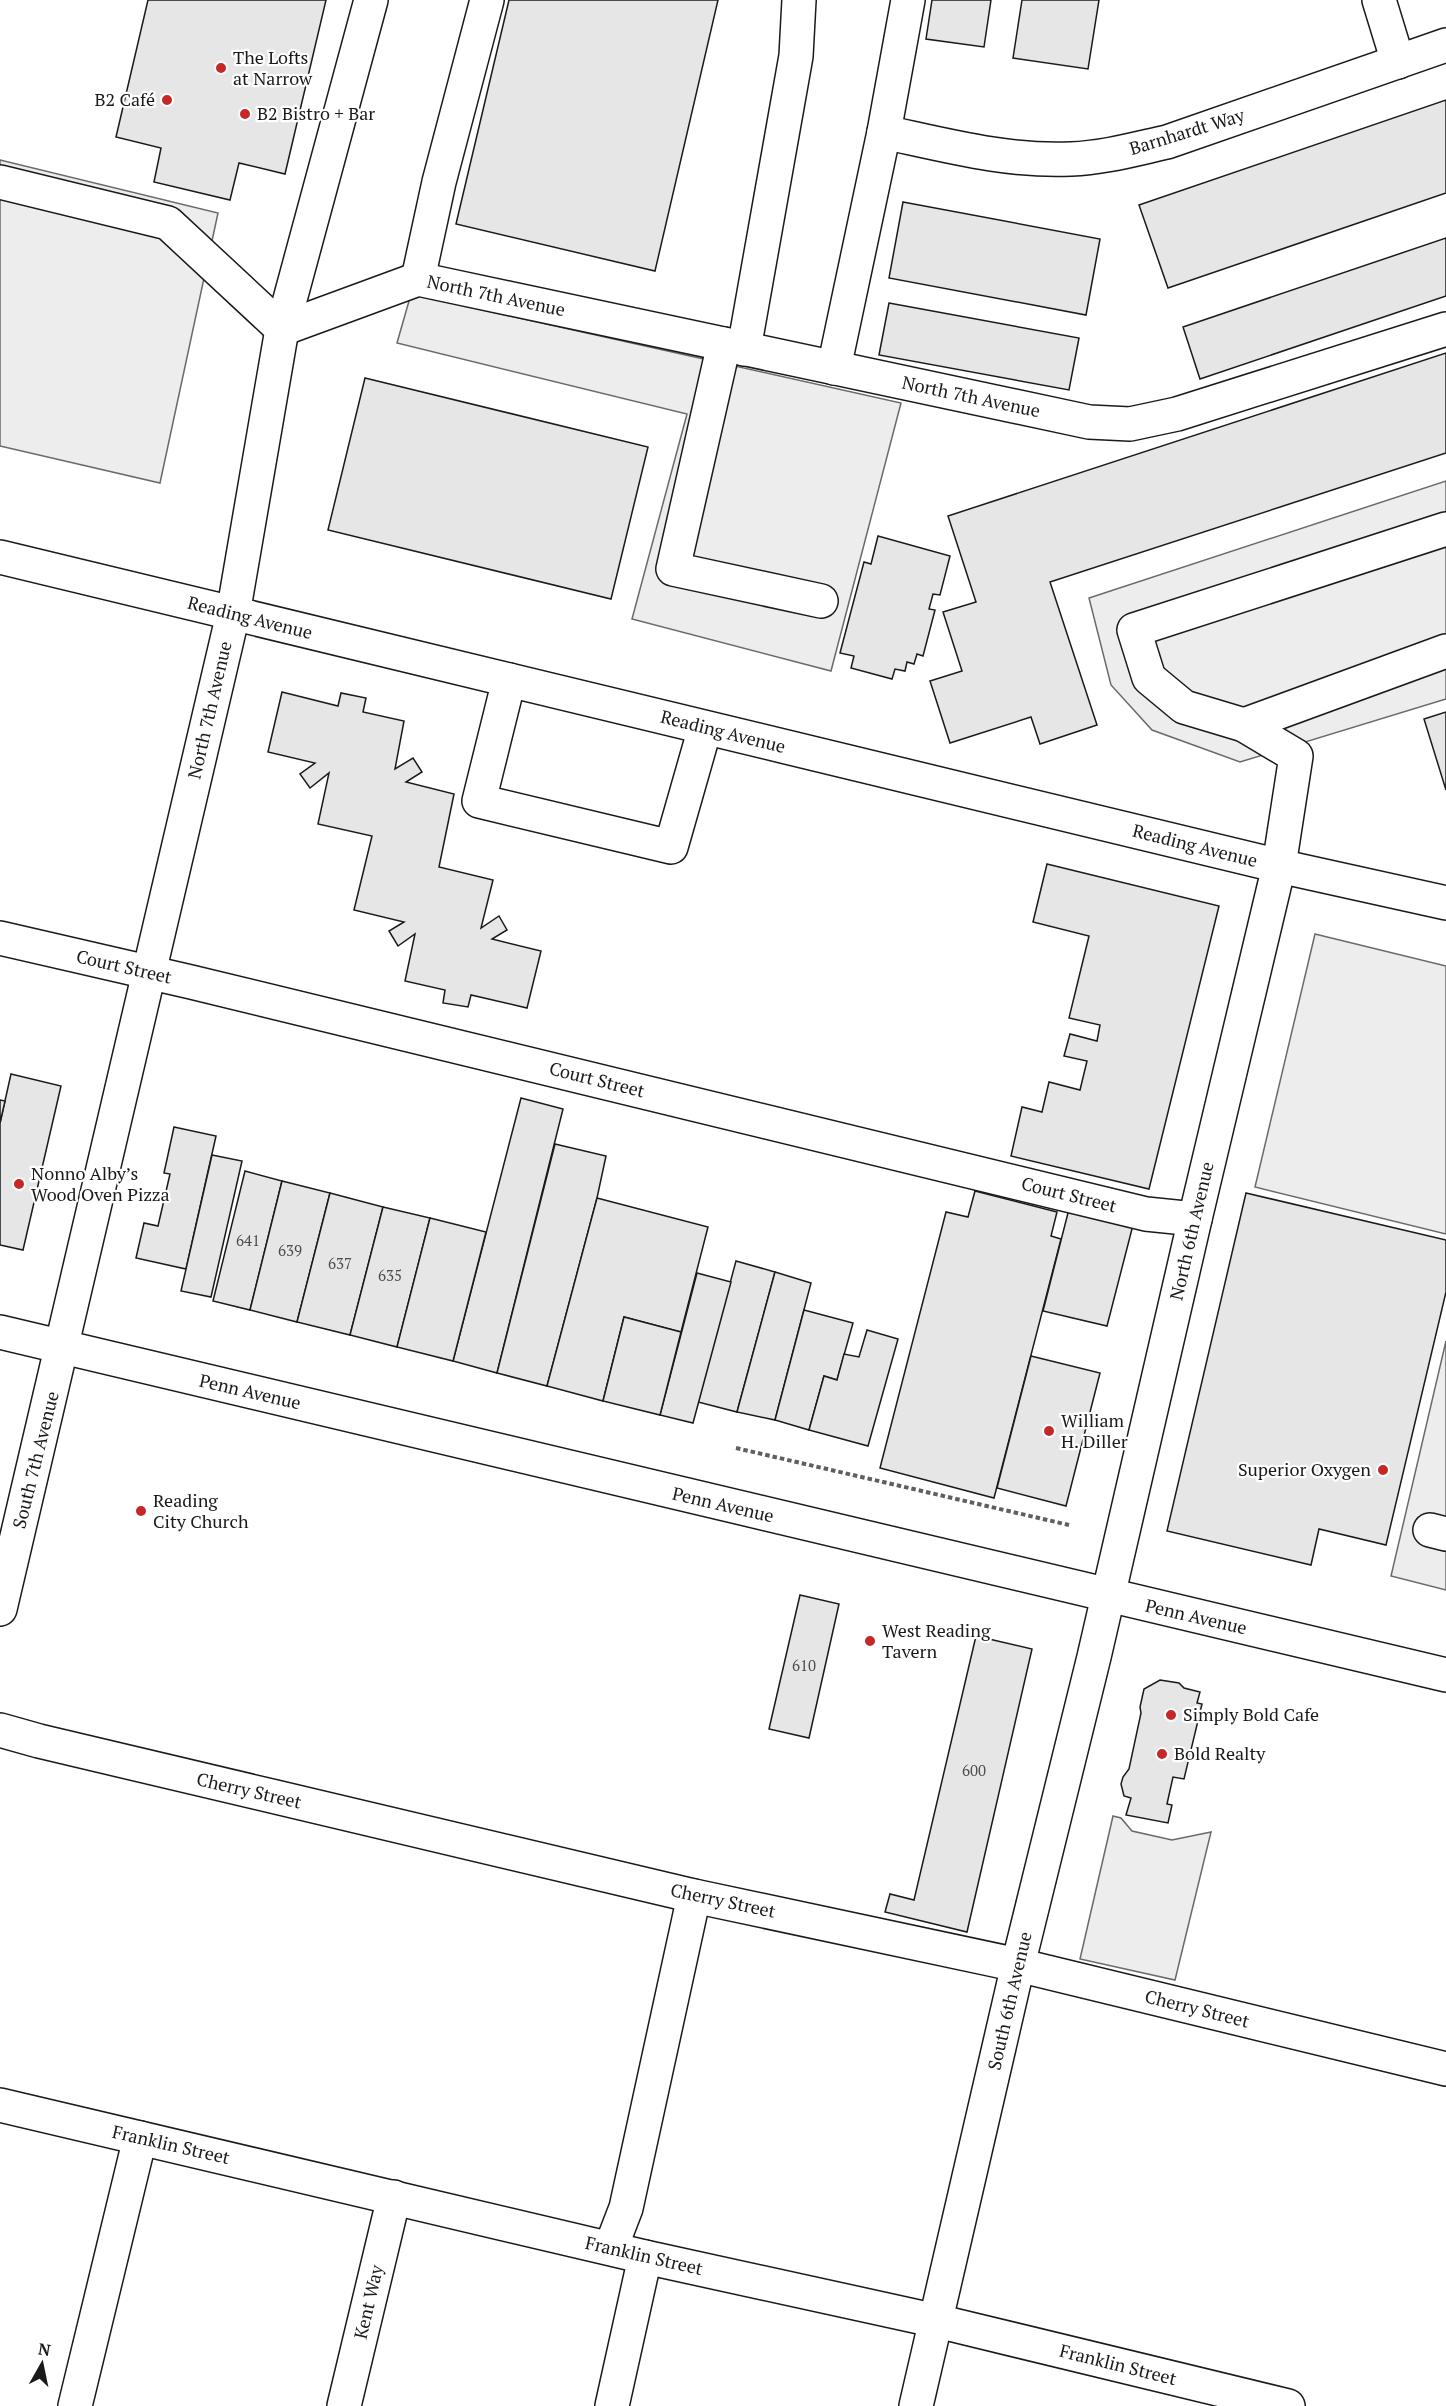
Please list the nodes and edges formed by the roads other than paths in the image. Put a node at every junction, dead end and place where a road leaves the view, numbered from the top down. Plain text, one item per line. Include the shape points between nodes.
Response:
1 (371, 0) edge
2 (487, 0) edge
3 (799, 0) edge
4 (908, 0) edge
5 (1379, 0) edge
6 (1446, 45) edge
7 (1398, 62) junction
8 (884, 132) junction
9 (0, 182) edge
10 (418, 279) junction
11 (282, 329) junction
12 (1446, 329) edge
13 (734, 346) junction
14 (834, 368) junction
15 (1446, 529) edge
16 (0, 557) edge
17 (821, 601) dead end
18 (233, 614) junction
19 (1446, 651) edge
20 (509, 680) junction
21 (1244, 725) junction
22 (705, 728) junction
23 (1279, 866) junction
24 (1446, 903) edge
25 (0, 938) edge
26 (148, 973) junction
27 (1195, 1219) junction
28 (0, 1332) edge
29 (63, 1347) junction
30 (1108, 1596) junction
31 (0, 1609) edge
32 (1446, 1676) edge
33 (0, 1730) edge
34 (694, 1896) junction
35 (1018, 1965) junction
36 (1446, 2069) edge
37 (0, 2106) edge
38 (140, 2138) junction
39 (394, 2198) junction
40 (611, 2247) junction
41 (645, 2257) junction
42 (937, 2321) junction
43 (75, 2406) edge
44 (345, 2406) edge
45 (612, 2406) edge
46 (916, 2406) edge
47 (1288, 2406) edge

1 - 11 street
2 - 10 street
3 - 13 street via 796,56
4 - 8 street
5 - 7 street
6 - 7 street, Barnhardt Way
7 - 8 street, Barnhardt Way via 1167,142 1119,153 1027,159
8 - 14 street
9 - 11 street via 168,223
10 - 11 street, North 7th Avenue
10 - 13 street, North 7th Avenue
11 - 18 street, North 7th Avenue
12 - 14 street, North 7th Avenue via 1177,414 1131,424 1089,422
13 - 14 street, North 7th Avenue
13 - 17 street via 673,569
15 - 21 street via 1134,630 1149,678 1184,707
16 - 18 street, Reading Avenue
18 - 20 street, Reading Avenue
18 - 26 street, North 7th Avenue
19 - 21 street
20 - 22 street, Reading Avenue
20 - 22 street via 479,801 671,848
21 - 23 street, North 6th Avenue via 1296,756
22 - 23 street, Reading Avenue
23 - 24 street, Reading Avenue
23 - 27 street, North 6th Avenue
25 - 26 street, Court Street
26 - 27 street, Court Street via 1146,1214
26 - 29 street, North 7th Avenue
27 - 30 street, North 6th Avenue
28 - 29 street, Penn Avenue
29 - 30 street, Penn Avenue
29 - 31 street, South 7th Avenue
30 - 32 street, Penn Avenue
30 - 35 street, South 6th Avenue
33 - 34 street, Cherry Street
34 - 35 street, Cherry Street
34 - 40 street via 626,2208
35 - 36 street, Cherry Street
35 - 42 street, South 6th Avenue
37 - 38 street, Franklin Street
38 - 39 street, Franklin Street
38 - 43 street
39 - 40 street, Franklin Street
39 - 44 street, Kent Way
40 - 41 street, Franklin Street
41 - 42 street, Franklin Street
41 - 45 street
42 - 46 street, South 6th Avenue
42 - 47 street, Franklin Street

